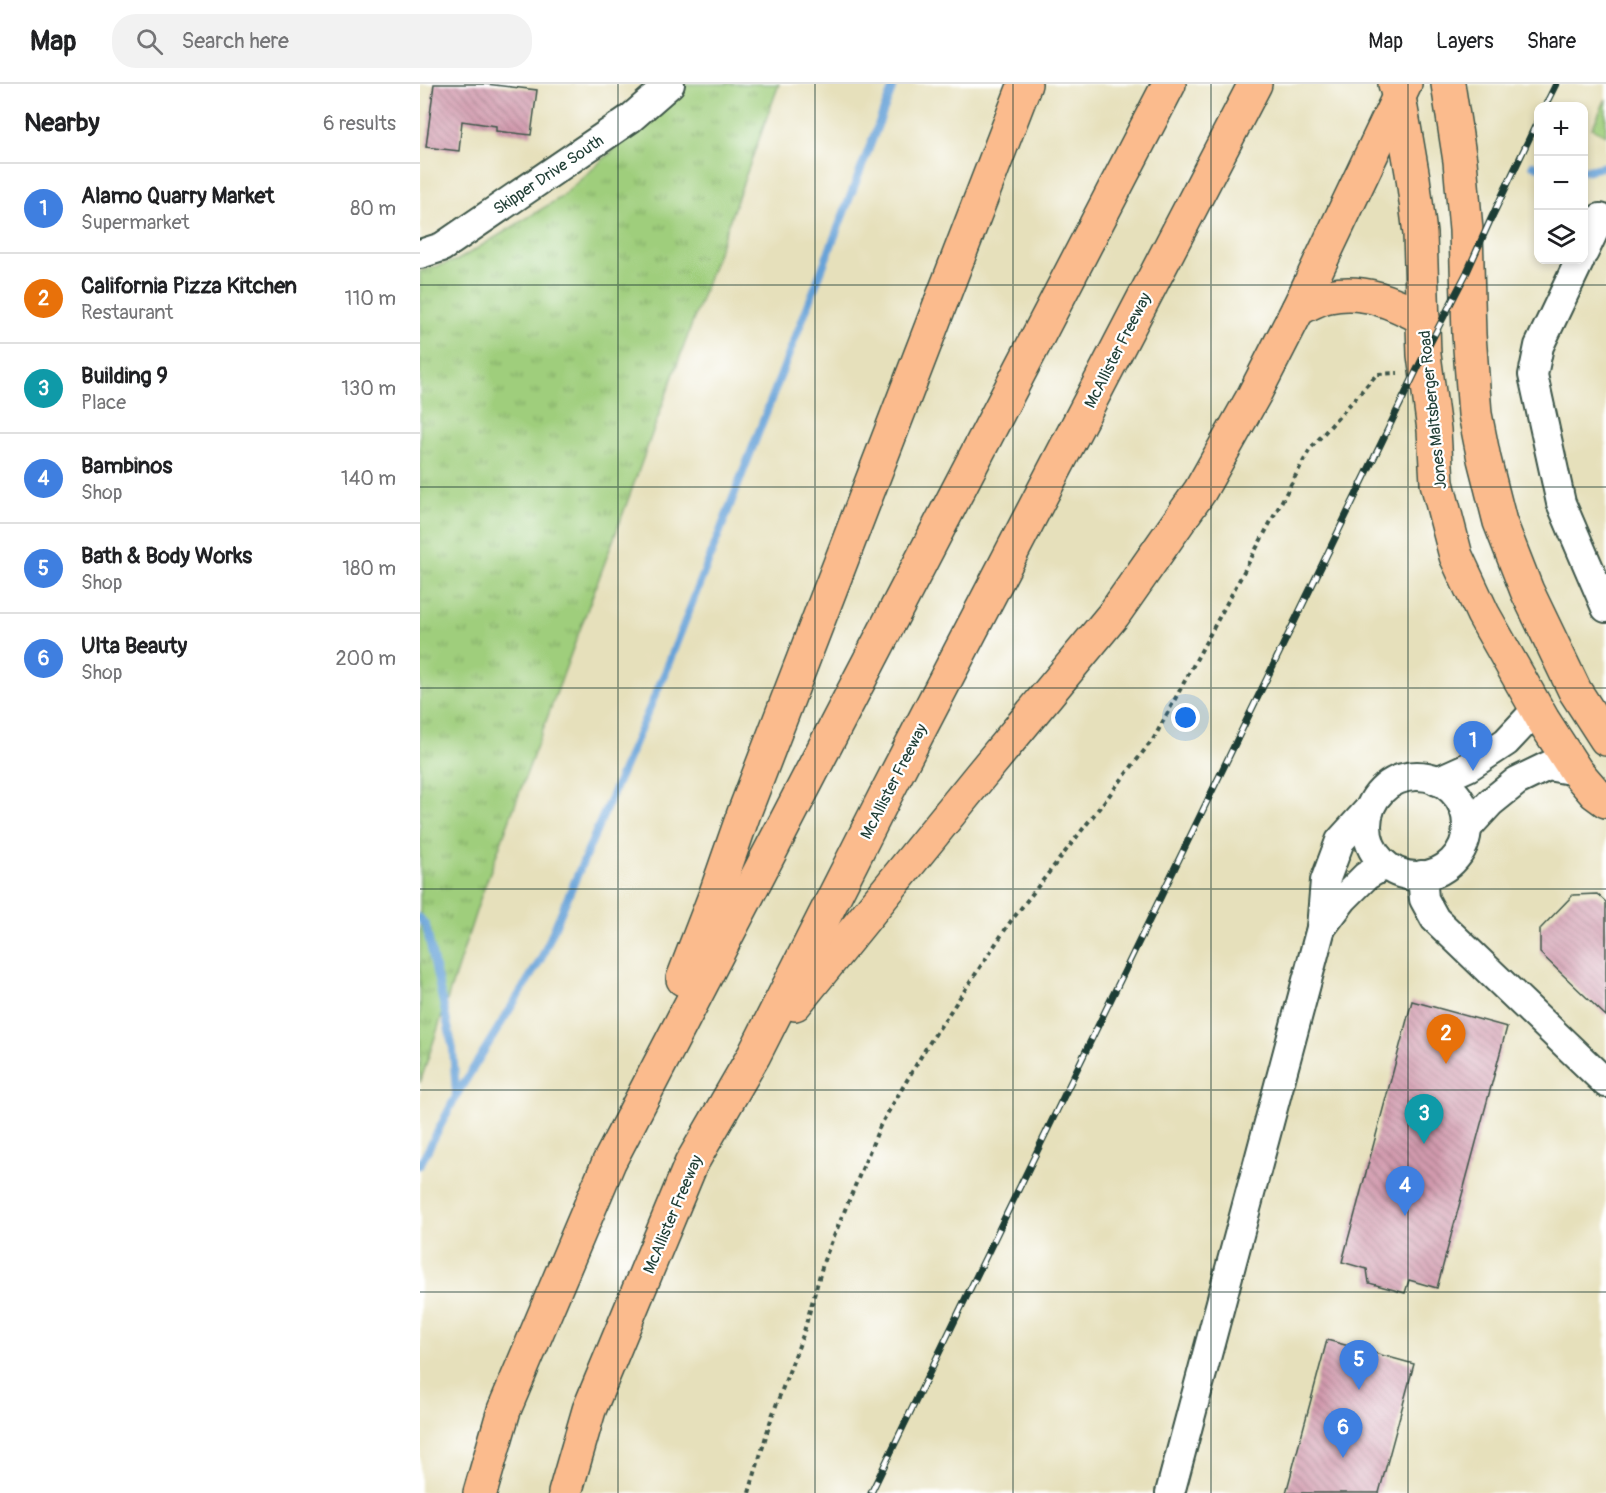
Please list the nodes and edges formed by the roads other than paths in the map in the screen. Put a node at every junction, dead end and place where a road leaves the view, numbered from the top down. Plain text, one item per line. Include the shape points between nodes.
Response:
1 (670, 84) edge
2 (1024, 84) edge
3 (1169, 84) edge
4 (1255, 84) edge
5 (1448, 84) edge
6 (1400, 88) edge
7 (1606, 220) edge
8 (1588, 244) edge
9 (420, 254) edge
10 (1578, 264) edge
11 (1298, 309) junction
12 (1423, 318) junction
13 (1606, 608) edge
14 (1537, 709) junction
15 (1606, 739) edge
16 (1576, 771) junction
17 (1437, 781) junction
18 (1606, 801) edge
19 (1370, 808) junction
20 (1467, 828) junction
21 (1385, 865) junction
22 (1422, 875) junction
23 (1321, 928) junction
24 (754, 1055) junction
25 (1606, 1083) edge
26 (624, 1132) junction
27 (480, 1493) edge
28 (565, 1493) edge
29 (1170, 1493) edge

1 - 9 street, Skipper Drive South via 631,118 442,247
2 - 26 main road
3 - 26 main road
4 - 24 main road, McAllister Freeway
5 - 15 main road via 1466,230 1475,414 1484,459 1500,522 1527,591 1575,690
6 - 11 main road
6 - 12 main road, Jones Maltsberger Road via 1418,223
7 - 8 street via 1600,218
10 - 13 street via 1539,346 1533,375 1561,503
11 - 12 main road via 1328,296 1357,295 1380,298
11 - 24 main road via 1200,490 1114,614
12 - 14 main road, Jones Maltsberger Road via 1437,483 1456,556 1483,614
14 - 16 main road, Jones Maltsberger Road
14 - 17 street via 1506,742 1468,768
16 - 18 main road, Jones Maltsberger Road
16 - 20 street via 1548,766 1516,781
17 - 19 street via 1417,776 1397,780 1381,791
17 - 20 street via 1453,792 1464,808
19 - 21 street via 1370,845
19 - 23 street via 1340,841 1325,881
20 - 22 street via 1456,857 1444,868
21 - 22 street via 1399,873
21 - 23 street via 1366,876
22 - 25 street via 1424,898 1435,919
23 - 29 street
24 - 28 main road, McAllister Freeway via 691,1164 589,1410
26 - 27 main road via 504,1410

